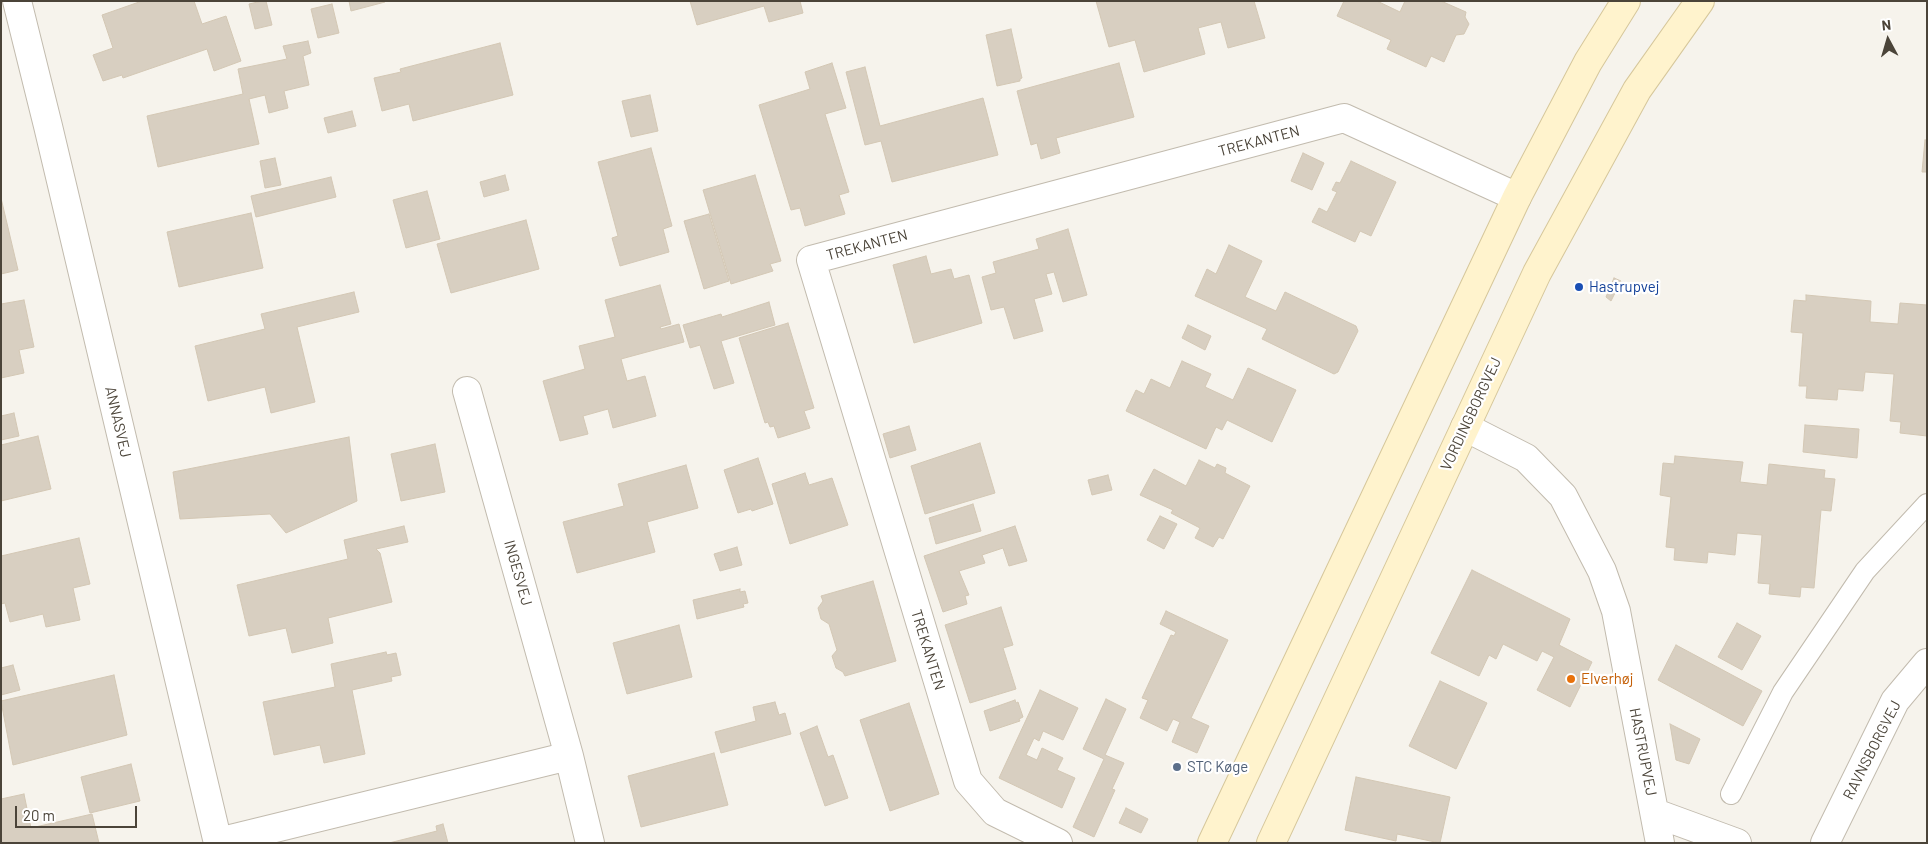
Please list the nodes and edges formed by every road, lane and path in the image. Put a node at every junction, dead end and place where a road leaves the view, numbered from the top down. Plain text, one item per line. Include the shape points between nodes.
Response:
1 (16, 1) edge
2 (1626, 1) edge
3 (1700, 1) edge
4 (1517, 197) junction
5 (467, 391) dead end
6 (1465, 427) junction
7 (1927, 504) edge
8 (1927, 663) edge
9 (569, 756) junction
10 (1731, 794) dead end
11 (1655, 813) junction
12 (218, 842) edge
13 (590, 843) edge
14 (1058, 843) edge
15 (1212, 843) edge
16 (1271, 843) edge
17 (1660, 843) edge
18 (1737, 843) edge
19 (1825, 843) edge

1 - 12 street, ANNASVEJ via 51,136
2 - 4 main road via 1588,62
3 - 6 main road, VORDINGBORGVEJ via 1636,90 1537,273
4 - 14 street, TREKANTEN via 1344,118 811,260 968,781 996,812
4 - 15 main road
5 - 9 street, INGESVEJ
6 - 11 street, HASTRUPVEJ via 1526,458 1563,496 1602,571 1616,611
6 - 16 main road, VORDINGBORGVEJ
7 - 10 lane via 1865,570 1783,692
8 - 19 street, RAVNSBORGVEJ via 1895,701
9 - 12 street
9 - 13 street, INGESVEJ
11 - 17 street, HASTRUPVEJ
11 - 18 street, HASTRUPVEJ

